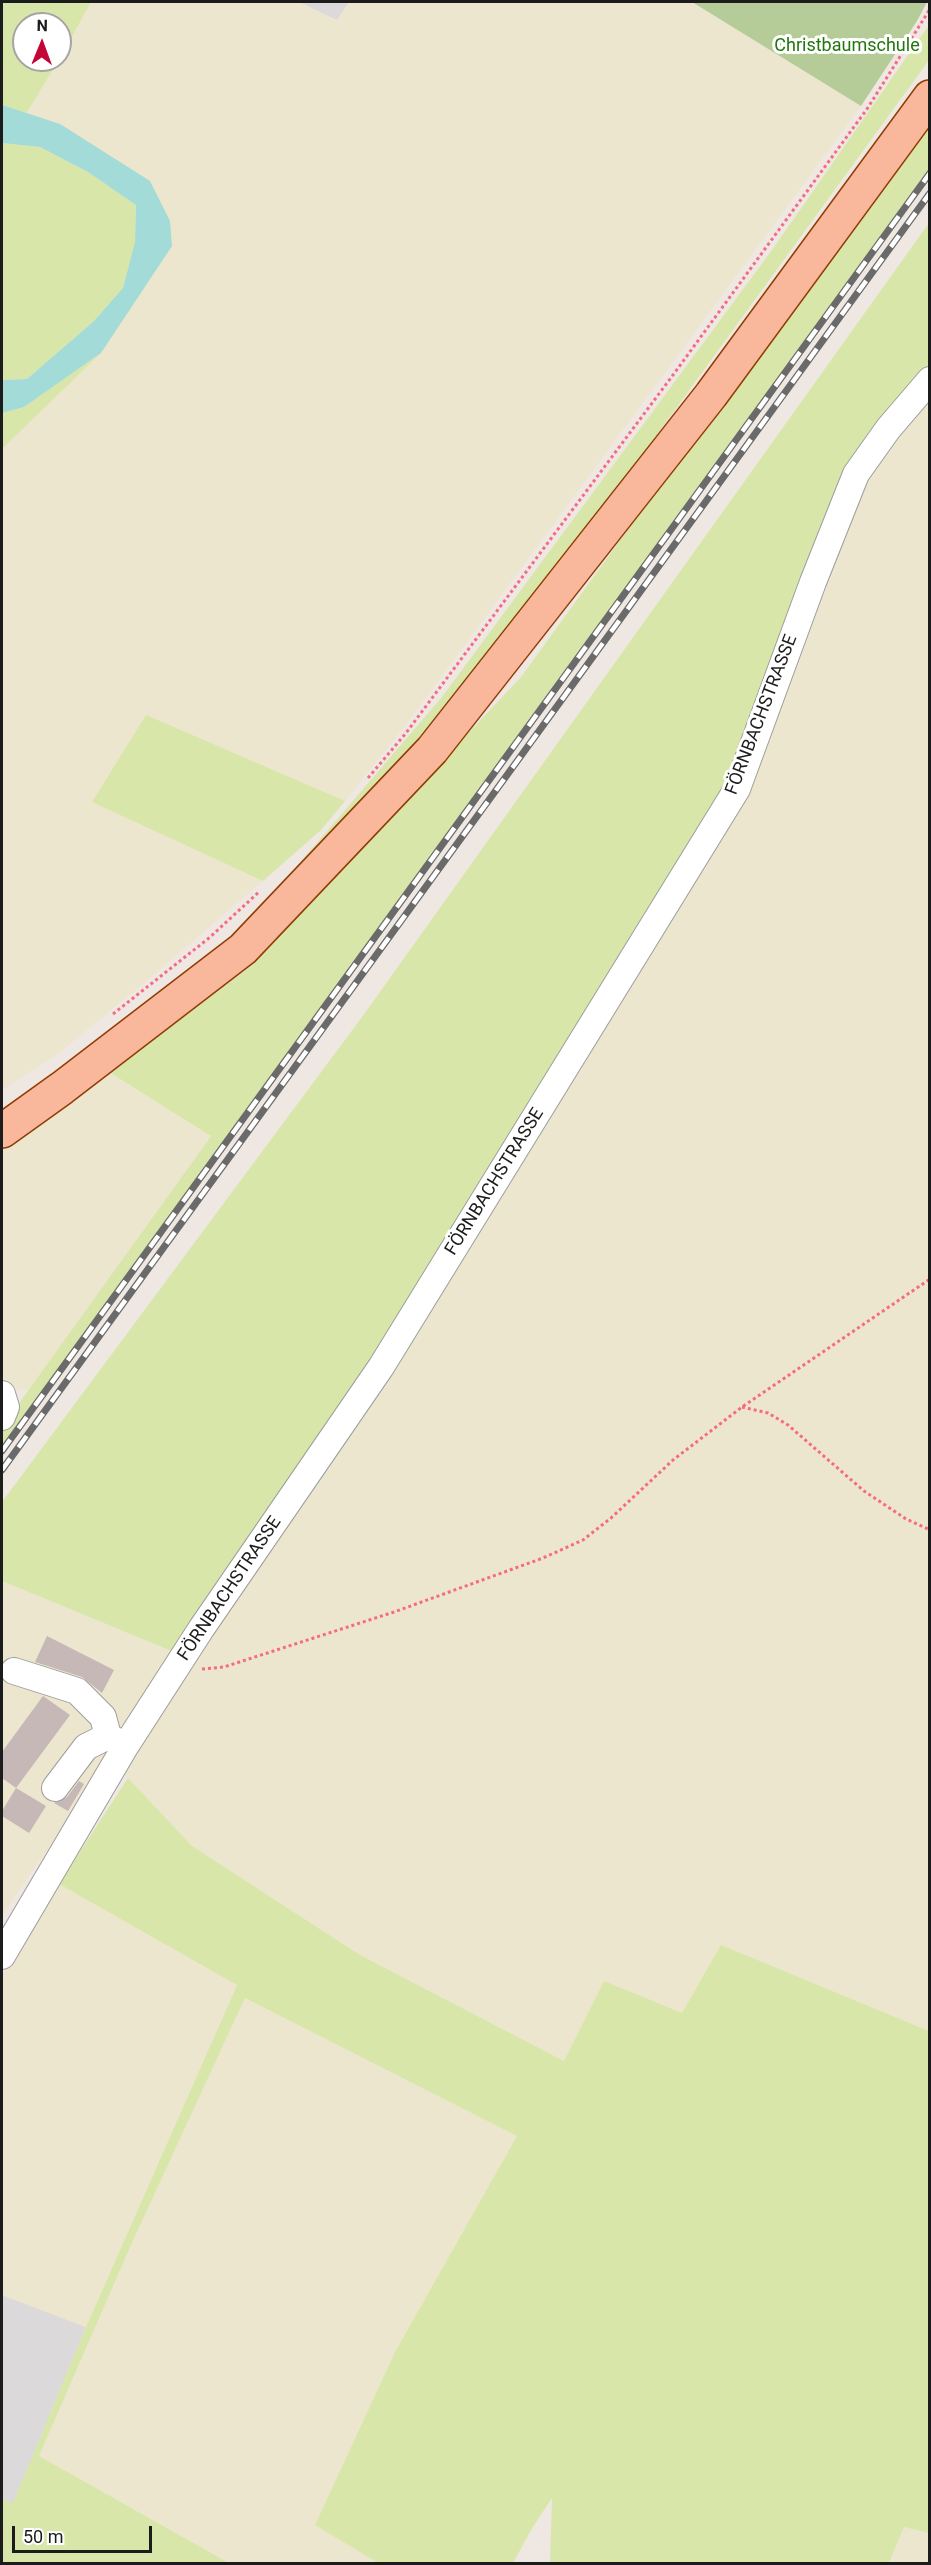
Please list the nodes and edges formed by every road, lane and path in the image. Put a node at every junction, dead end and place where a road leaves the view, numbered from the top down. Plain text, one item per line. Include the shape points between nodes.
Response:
1 (930, 9) edge
2 (930, 97) edge
3 (930, 380) edge
4 (360, 786) dead end
5 (266, 886) dead end
6 (111, 1016) dead end
7 (2, 1131) edge
8 (930, 1279) edge
9 (2, 1394) edge
10 (742, 1407) junction
11 (2, 1417) edge
12 (930, 1530) edge
13 (14, 1671) dead end
14 (176, 1671) junction
15 (116, 1742) junction
16 (55, 1788) dead end
17 (2, 1956) edge

1 - 4 path via 867,109 673,375 406,734
2 - 7 main road via 711,395 432,750 243,949
3 - 14 street, FÖRNBACHSTRASSE via 856,474 737,789 381,1367
5 - 6 path via 209,938
8 - 10 path
9 - 11 street via 6,1407
10 - 12 path via 768,1413 788,1425 864,1491
10 - 14 path via 673,1460 583,1540 394,1612 224,1667
13 - 15 street via 77,1690 103,1717
14 - 15 street, FÖRNBACHSTRASSE
15 - 16 street via 86,1747
15 - 17 street, FÖRNBACHSTRASSE

